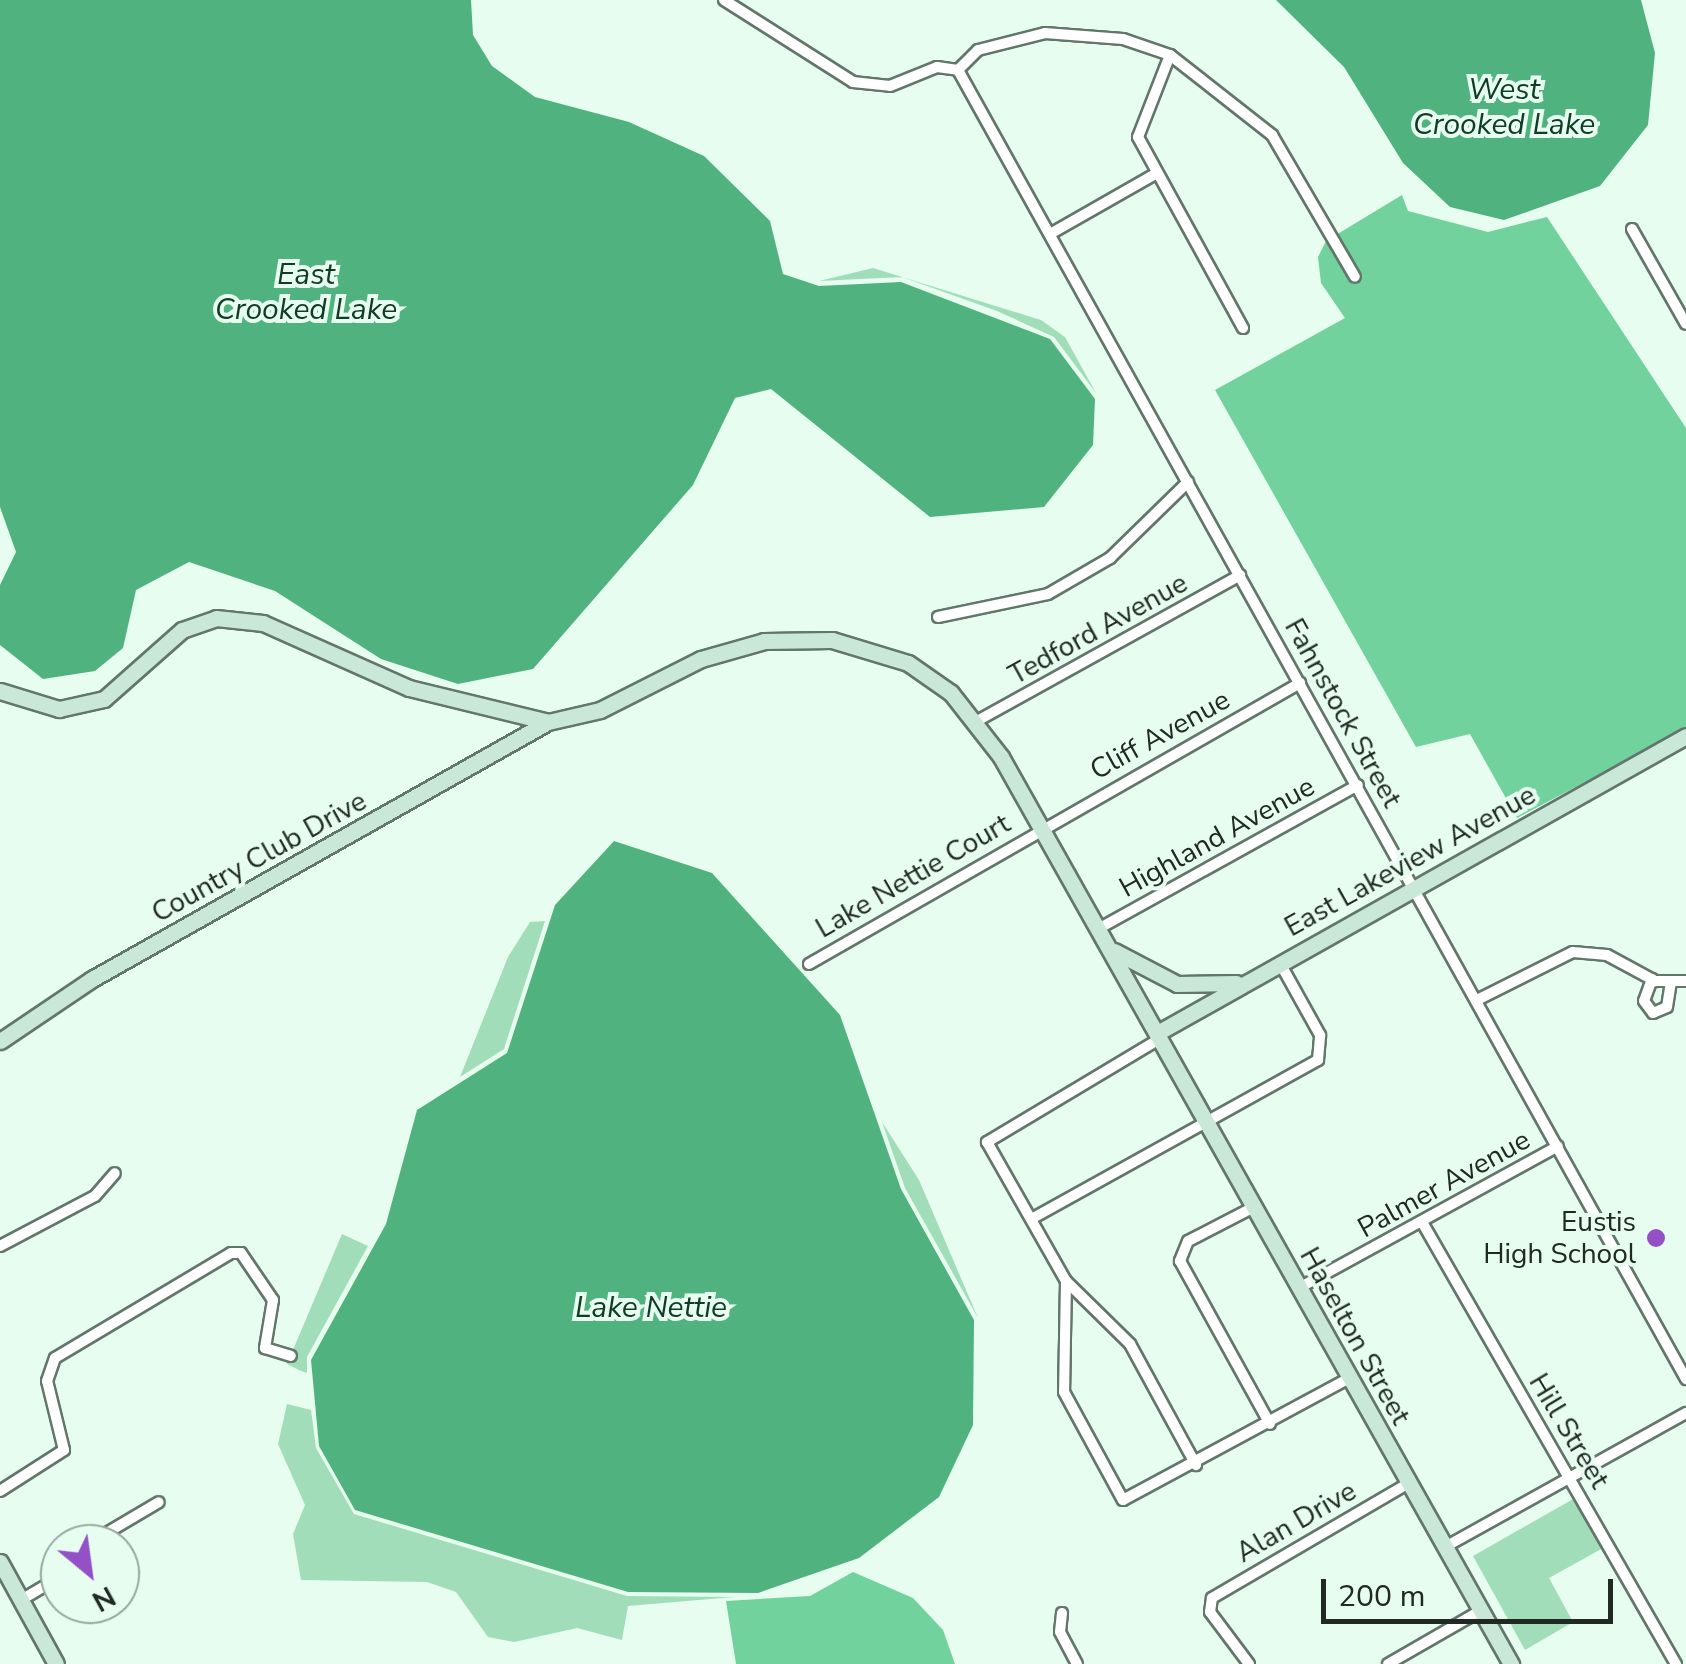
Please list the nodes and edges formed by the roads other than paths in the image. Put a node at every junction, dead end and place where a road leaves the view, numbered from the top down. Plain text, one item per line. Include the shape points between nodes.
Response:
1 (724, 0) edge
2 (1170, 55) junction
3 (958, 70) junction
4 (1157, 173) junction
5 (1632, 229) dead end
6 (1050, 234) junction
7 (1355, 277) dead end
8 (1686, 324) edge
9 (1243, 328) dead end
10 (1188, 482) junction
11 (1240, 575) junction
12 (938, 617) dead end
13 (1300, 682) junction
14 (0, 691) edge
15 (548, 722) junction
16 (977, 722) junction
17 (1686, 736) edge
18 (1358, 785) junction
19 (1041, 828) junction
20 (1415, 888) junction
21 (1098, 928) junction
22 (1109, 948) junction
23 (1280, 962) junction
24 (809, 964) dead end
25 (1652, 979) junction
26 (1245, 981) junction
27 (1686, 981) edge
28 (1671, 983) junction
29 (1477, 1000) junction
30 (1160, 1034) junction
31 (0, 1042) edge
32 (1205, 1122) junction
33 (1558, 1146) junction
34 (115, 1173) dead end
35 (1254, 1206) junction
36 (1033, 1218) junction
37 (1422, 1222) junction
38 (0, 1246) edge
39 (1066, 1280) junction
40 (1299, 1288) junction
41 (291, 1356) dead end
42 (1350, 1378) junction
43 (1686, 1379) edge
44 (1686, 1413) edge
45 (1270, 1424) junction
46 (1196, 1465) junction
47 (1569, 1479) junction
48 (1408, 1483) junction
49 (0, 1491) edge
50 (159, 1502) dead end
51 (122, 1524) edge
52 (1444, 1547) junction
53 (1, 1567) edge
54 (40, 1589) edge
55 (21, 1600) junction
56 (1480, 1611) junction
57 (1062, 1613) dead end
58 (56, 1664) edge
59 (1077, 1664) edge
60 (1248, 1664) edge
61 (1388, 1664) edge
62 (1510, 1664) edge
63 (1676, 1664) edge

1 - 3 street via 820,67 868,86 936,67
2 - 3 street via 1061,32 988,45
2 - 4 street via 1138,131
2 - 7 street via 1265,127
3 - 6 street, Fahnstock Street
4 - 6 street
4 - 9 street
5 - 8 street
6 - 10 street, Fahnstock Street
10 - 11 street, Fahnstock Street
10 - 12 street via 1110,558 1048,594
11 - 13 street, Fahnstock Street
11 - 16 street, Tedford Avenue
13 - 18 street, Fahnstock Street
13 - 19 street, Cliff Avenue
14 - 15 street via 59,709 104,700 182,630 239,618 388,682
15 - 16 street, Haselton Street via 600,710 734,647 800,638 908,663
15 - 31 street, Country Club Drive via 92,980
16 - 19 street, Haselton Street
17 - 20 street, East Lakeview Avenue
18 - 20 street, Fahnstock Street
18 - 21 street, Highland Avenue
19 - 21 street, Haselton Street
19 - 24 street, Lake Nettie Court
20 - 23 street, East Lakeview Avenue
20 - 29 street, Fahnstock Street
21 - 22 street, Haselton Street
22 - 26 street via 1176,984
22 - 30 street, Haselton Street
23 - 26 street, East Lakeview Avenue
23 - 32 street via 1322,1053
25 - 28 street
25 - 28 street via 1644,1001 1653,1013 1667,1007
25 - 29 street via 1607,955 1572,952
26 - 30 street, East Lakeview Avenue
27 - 28 street
29 - 33 street, Fahnstock Street
30 - 32 street, Haselton Street
30 - 36 street, East Lakeview Avenue via 988,1142
32 - 35 street, Haselton Street
32 - 36 street
33 - 37 street, Palmer Avenue
33 - 43 street, Fahnstock Street
34 - 38 street via 95,1196
35 - 40 street, Haselton Street
35 - 45 street via 1188,1241 1180,1260
36 - 39 street
37 - 40 street, Palmer Avenue
37 - 47 street, Hill Street
39 - 46 street via 1130,1344
39 - 46 street via 1064,1392 1121,1498
40 - 42 street, Haselton Street
41 - 49 street via 265,1348 273,1300 242,1253 231,1253 56,1358 48,1380 64,1450
42 - 45 street
42 - 48 street, Haselton Street
44 - 47 street
45 - 46 street
47 - 52 street
47 - 63 street, Hill Street
48 - 52 street, Haselton Street
48 - 60 street, Alan Drive via 1210,1604
50 - 51 street
52 - 56 street, Haselton Street
53 - 55 street
54 - 55 street
55 - 58 street
56 - 61 street
56 - 62 street, Haselton Street
57 - 59 street

